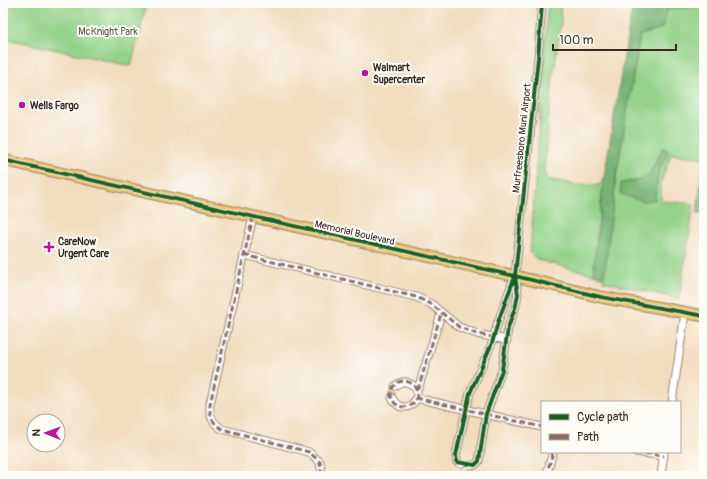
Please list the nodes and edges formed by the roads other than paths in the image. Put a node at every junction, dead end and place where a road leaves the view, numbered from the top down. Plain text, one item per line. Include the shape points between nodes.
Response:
1 (542, 3) edge
2 (3, 160) edge
3 (253, 217) junction
4 (244, 255) junction
5 (515, 276) junction
6 (684, 313) junction
7 (441, 314) junction
8 (704, 316) edge
9 (494, 337) junction
10 (507, 340) junction
11 (395, 386) dead end
12 (416, 390) junction
13 (392, 398) dead end
14 (416, 398) junction
15 (672, 401) edge
16 (466, 410) junction
17 (486, 414) junction
18 (541, 427) edge
19 (553, 453) edge
20 (650, 453) edge
21 (664, 454) edge
22 (461, 464) dead end
23 (470, 465) dead end
24 (322, 476) edge
25 (546, 476) edge
26 (661, 476) edge

1 - 5 street, Murfreesboro Muni Airport
2 - 3 main road, Memorial Boulevard
3 - 4 street
3 - 5 main road, Memorial Boulevard
4 - 7 street via 398,291 431,304
4 - 24 street via 210,406 211,417 222,429 309,452 320,462
5 - 6 main road, Memorial Boulevard via 601,297
5 - 9 street
5 - 10 street via 518,294
6 - 8 main road, Memorial Boulevard
6 - 15 street
7 - 9 street via 459,327
7 - 12 street via 420,386
9 - 10 street
9 - 16 street via 470,393
10 - 17 street via 502,370
11 - 12 street via 406,382
12 - 14 street
13 - 14 street via 397,405 404,407 412,404
14 - 16 street
16 - 17 street
16 - 22 street via 456,455
17 - 18 street
17 - 23 street via 479,461 475,465
19 - 25 street
20 - 21 street
21 - 26 street

